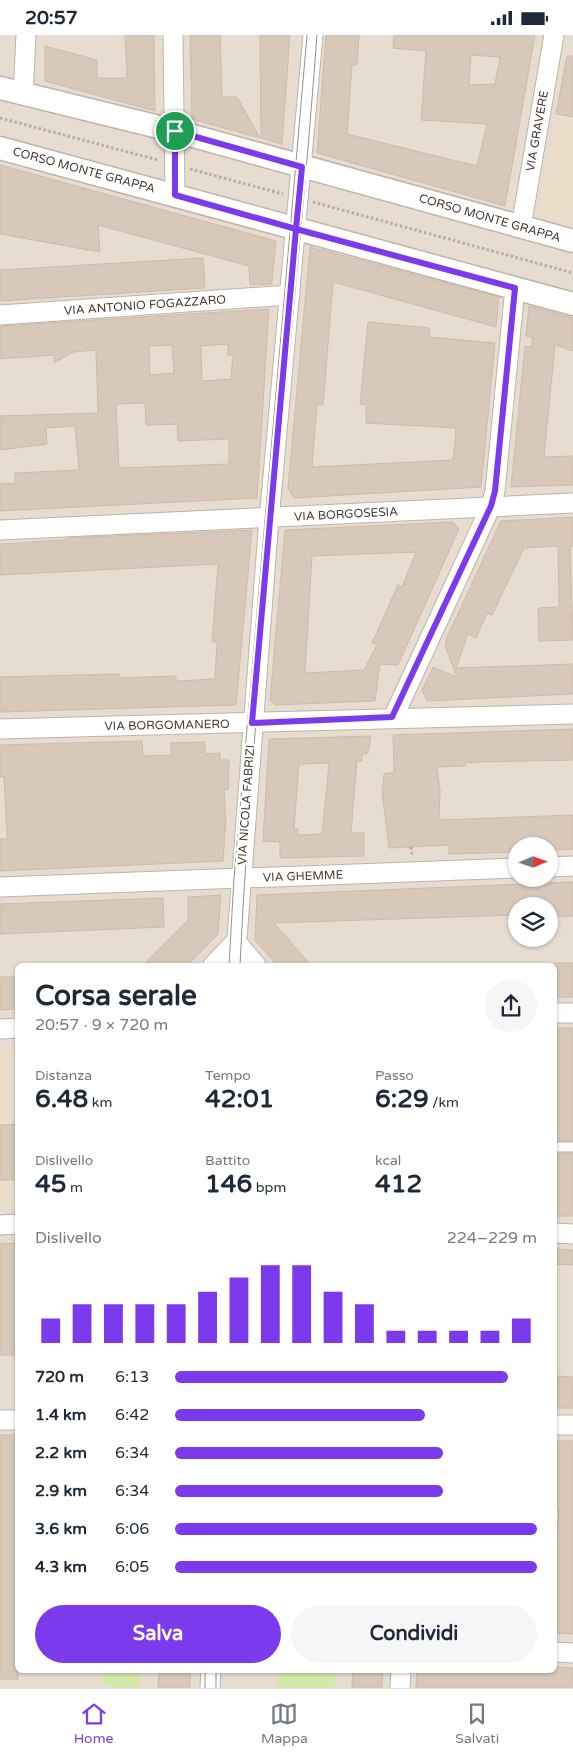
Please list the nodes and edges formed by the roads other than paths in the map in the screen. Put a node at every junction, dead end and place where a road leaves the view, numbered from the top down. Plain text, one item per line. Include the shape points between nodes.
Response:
1 (26, 35) edge
2 (173, 35) edge
3 (313, 35) edge
4 (554, 35) edge
5 (0, 88) edge
6 (23, 95) junction
7 (175, 131) junction
8 (0, 148) edge
9 (302, 167) junction
10 (175, 195) junction
11 (521, 227) junction
12 (296, 229) junction
13 (573, 241) edge
14 (515, 288) junction
15 (290, 295) junction
16 (573, 304) edge
17 (0, 315) edge
18 (573, 503) edge
19 (491, 506) junction
20 (269, 517) junction
21 (0, 530) edge
22 (573, 714) edge
23 (392, 717) junction
24 (252, 723) junction
25 (0, 729) edge
26 (573, 866) edge
27 (558, 867) edge
28 (508, 868) edge
29 (240, 878) junction
30 (0, 887) edge
31 (236, 941) junction
32 (215, 963) edge
33 (235, 963) edge
34 (254, 963) edge
35 (557, 1013) edge
36 (573, 1013) edge
37 (15, 1028) edge
38 (0, 1029) edge
39 (557, 1147) edge
40 (573, 1147) edge
41 (0, 1225) edge
42 (15, 1225) edge
43 (557, 1233) edge
44 (573, 1234) edge
45 (0, 1419) edge
46 (15, 1420) edge
47 (557, 1425) edge
48 (573, 1425) edge
49 (557, 1652) edge
50 (573, 1653) edge
51 (211, 1673) edge
52 (401, 1673) edge
53 (210, 1688) edge
54 (400, 1688) edge

1 - 6 street
2 - 7 street
3 - 9 street, VIA NICOLA FABRIZI
4 - 11 street, VIA GRAVERE
5 - 6 street, CORSO MONTE GRAPPA
6 - 7 street, CORSO MONTE GRAPPA
7 - 9 street, CORSO MONTE GRAPPA
7 - 10 street
8 - 10 street, CORSO MONTE GRAPPA
9 - 11 street, CORSO MONTE GRAPPA
9 - 12 street, VIA NICOLA FABRIZI
10 - 12 street, CORSO MONTE GRAPPA
11 - 13 street, CORSO MONTE GRAPPA
12 - 14 street, CORSO MONTE GRAPPA
12 - 15 street, VIA NICOLA FABRIZI
14 - 16 street, CORSO MONTE GRAPPA
14 - 19 street
15 - 17 street, VIA ANTONIO FOGAZZARO
15 - 20 street, VIA NICOLA FABRIZI
18 - 19 street, VIA BORGOSESIA
19 - 20 street, VIA BORGOSESIA
19 - 23 street
20 - 21 street, VIA BORGOSESIA
20 - 24 street, VIA NICOLA FABRIZI
22 - 23 street, VIA BORGOMANERO
23 - 24 street, VIA BORGOMANERO
24 - 25 street, VIA BORGOMANERO
24 - 29 street, VIA NICOLA FABRIZI
26 - 27 street
28 - 29 street, VIA GHEMME
29 - 30 street, VIA GHEMME
29 - 31 street, VIA NICOLA FABRIZI
31 - 32 street
31 - 33 street, VIA NICOLA FABRIZI
31 - 34 street
35 - 36 street
37 - 38 street
39 - 40 lane
41 - 42 street
43 - 44 street
45 - 46 street
47 - 48 street
49 - 50 street
51 - 53 street
52 - 54 street

